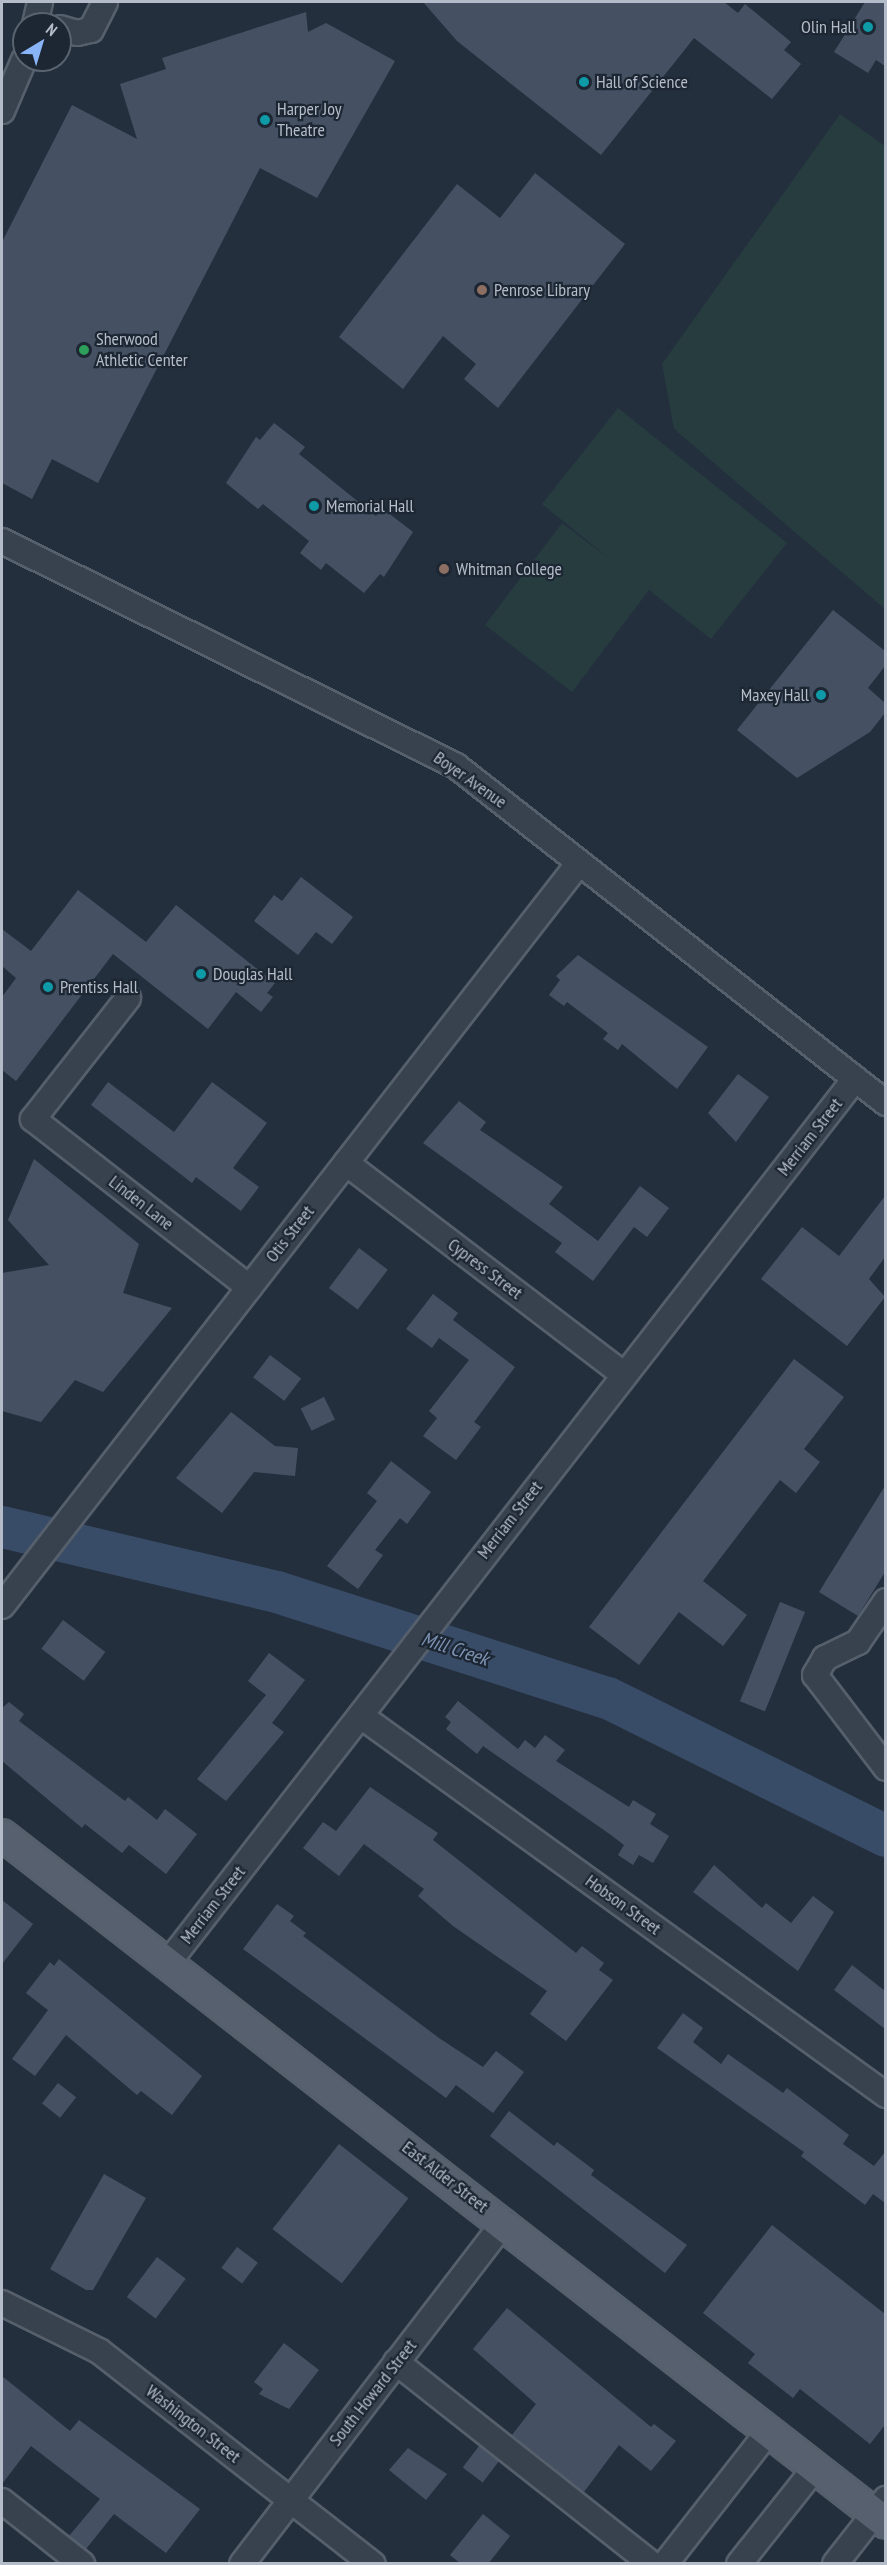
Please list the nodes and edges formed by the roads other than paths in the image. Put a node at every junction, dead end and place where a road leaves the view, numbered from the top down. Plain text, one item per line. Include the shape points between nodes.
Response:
1 (105, 2) edge
2 (72, 32) edge
3 (19, 72) edge
4 (2, 111) edge
5 (2, 542) edge
6 (579, 863) junction
7 (128, 998) dead end
8 (855, 1079) junction
9 (885, 1103) edge
10 (346, 1163) junction
11 (249, 1287) junction
12 (624, 1375) junction
13 (885, 1601) edge
14 (2, 1606) edge
15 (361, 1716) junction
16 (885, 1768) edge
17 (2, 1835) edge
18 (168, 1963) junction
19 (885, 2095) edge
20 (504, 2222) junction
21 (2, 2303) edge
22 (396, 2362) junction
23 (768, 2432) junction
24 (815, 2468) junction
25 (291, 2499) junction
26 (2, 2501) edge
27 (882, 2512) edge
28 (82, 2564) edge
29 (242, 2564) edge
30 (373, 2564) edge
31 (652, 2564) edge
32 (665, 2564) edge
33 (739, 2564) edge
34 (835, 2564) edge

1 - 2 street via 91,30
3 - 4 street
5 - 6 street, Boyer Avenue via 438,755
6 - 8 street, Boyer Avenue
6 - 10 street, Otis Street
7 - 11 street, Linden Lane via 33,1119
8 - 9 street, Boyer Avenue
8 - 12 street, Merriam Street
10 - 11 street, Otis Street
10 - 12 street, Cypress Street
11 - 14 street, Otis Street
12 - 15 street, Merriam Street
13 - 16 street via 858,1642 825,1658 815,1675
15 - 18 street, Merriam Street
15 - 19 street, Hobson Street
17 - 18 main road, East Alder Street
18 - 20 main road, East Alder Street
20 - 22 street, South Howard Street
20 - 23 main road, East Alder Street
21 - 25 street, Washington Street via 99,2351
22 - 25 street, South Howard Street
22 - 31 street
23 - 24 main road, East Alder Street
23 - 32 street
24 - 27 main road, East Alder Street
24 - 33 street
25 - 29 street, South Howard Street
25 - 30 street, Washington Street
26 - 28 street
27 - 34 street

